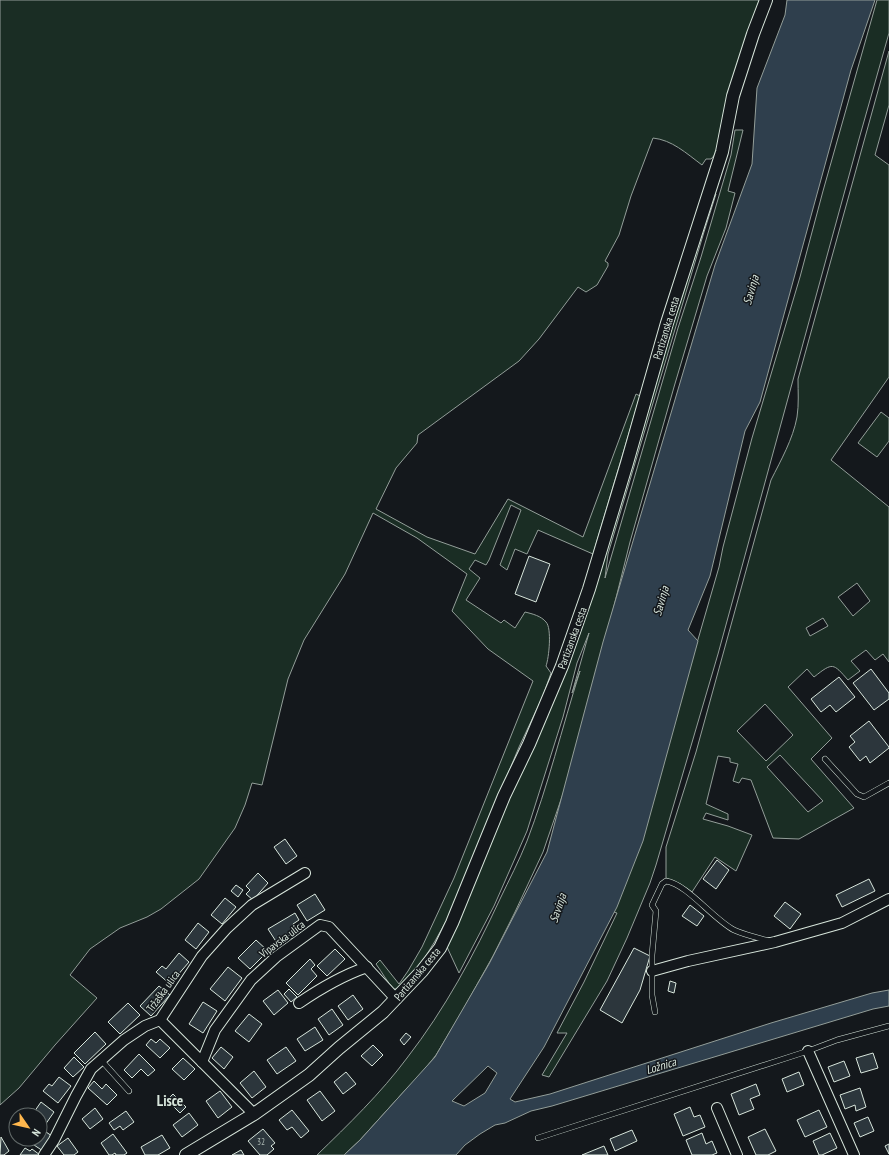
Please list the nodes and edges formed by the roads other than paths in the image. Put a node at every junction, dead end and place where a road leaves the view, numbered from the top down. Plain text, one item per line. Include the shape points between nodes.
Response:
1 (766, 0) edge
2 (826, 759) dead end
3 (889, 783) edge
4 (305, 873) dead end
5 (889, 899) edge
6 (775, 942) junction
7 (367, 967) junction
8 (652, 971) junction
9 (396, 999) junction
10 (299, 1003) dead end
11 (654, 1012) dead end
12 (160, 1020) junction
13 (889, 1026) edge
14 (808, 1051) junction
15 (101, 1060) junction
16 (202, 1062) junction
17 (129, 1091) dead end
18 (717, 1108) dead end
19 (254, 1114) junction
20 (538, 1138) dead end
21 (44, 1155) edge
22 (186, 1155) edge
23 (738, 1155) edge
24 (854, 1155) edge

1 - 9 street, Partizanska cesta via 733,96 722,152 667,323 589,589 562,666 440,948
2 - 3 lane via 857,794 864,797
4 - 12 street, Tržaška ulica via 252,905 227,928 202,956
5 - 6 street via 842,923
6 - 8 street
6 - 8 lane via 734,930 679,885 666,881 652,905 656,911
7 - 9 street, Vipavska ulica
7 - 10 street via 347,974
7 - 16 street, Vipavska ulica via 329,927 320,925 276,957 251,980 215,1030
8 - 11 lane
9 - 19 street, Partizanska cesta via 309,1075
12 - 15 street, Tržaška ulica via 145,1026 124,1040
12 - 16 street
13 - 14 lane
14 - 20 lane
14 - 24 street
15 - 17 lane
15 - 21 street, Tržaška ulica via 91,1070
16 - 19 street
18 - 23 street
19 - 22 street, Partizanska cesta

